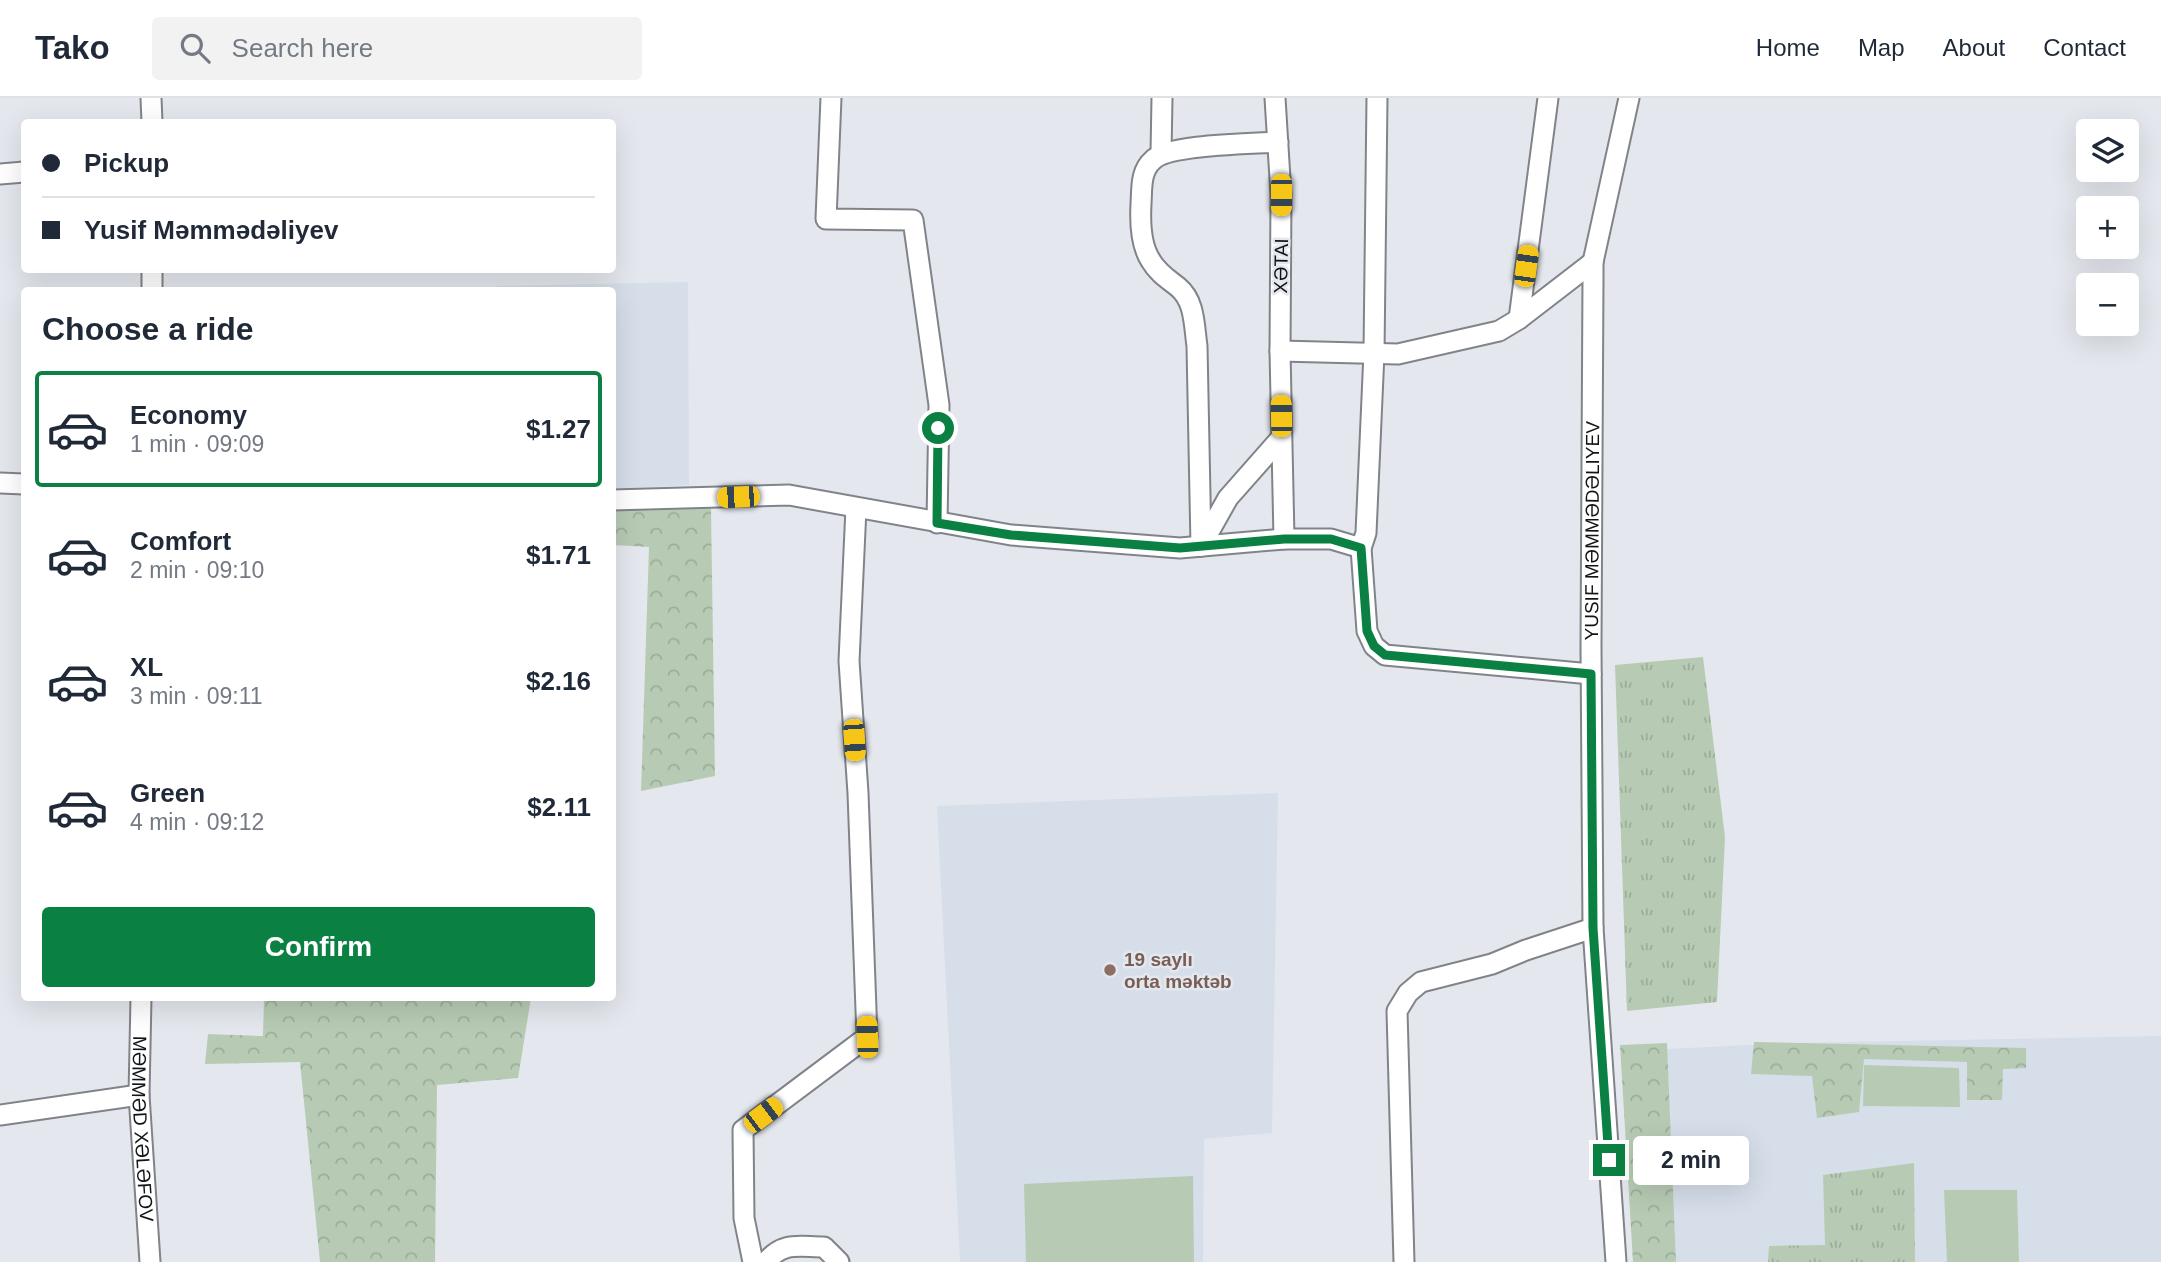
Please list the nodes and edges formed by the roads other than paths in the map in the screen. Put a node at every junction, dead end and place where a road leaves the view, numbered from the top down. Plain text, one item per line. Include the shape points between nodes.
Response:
1 (151, 98) edge
2 (831, 98) edge
3 (1162, 98) edge
4 (1275, 98) edge
5 (1377, 98) edge
6 (1548, 98) edge
7 (1629, 98) edge
8 (152, 119) edge
9 (1278, 142) junction
10 (1161, 153) junction
11 (21, 172) edge
12 (0, 174) edge
13 (1593, 262) junction
14 (1519, 319) junction
15 (1280, 351) junction
16 (1374, 353) junction
17 (1282, 438) junction
18 (0, 483) edge
19 (21, 484) edge
20 (616, 500) edge
21 (856, 508) junction
22 (937, 523) junction
23 (1284, 539) junction
24 (1201, 546) junction
25 (1361, 548) junction
26 (1591, 674) junction
27 (1593, 928) junction
28 (141, 1001) edge
29 (139, 1095) junction
30 (0, 1115) edge
31 (150, 1262) edge
32 (753, 1262) edge
33 (766, 1262) edge
34 (839, 1262) edge
35 (1404, 1262) edge
36 (1616, 1262) edge

1 - 8 street
2 - 22 street via 826,219 914,220 939,405
3 - 10 street
4 - 9 street, XƏTAI
5 - 16 street
6 - 14 street
7 - 13 street, YUSIF MƏMMƏDƏLIYEV
9 - 10 street
9 - 15 street, XƏTAI
10 - 24 street via 1142,176 1140,224 1149,259 1188,298 1194,319
11 - 12 street
13 - 14 street
13 - 26 street, YUSIF MƏMMƏDƏLIYEV
14 - 16 street via 1499,331 1457,342 1398,354
15 - 16 street
15 - 17 street, XƏTAI
16 - 25 street via 1366,533
17 - 23 street, XƏTAI
17 - 24 street via 1228,498
18 - 19 street
20 - 21 street via 789,495
21 - 22 street
21 - 32 street via 849,661 867,1037 743,1130 744,1218
22 - 24 street via 1011,535
23 - 24 street
23 - 25 street via 1331,539
25 - 26 street via 1367,631 1385,655
26 - 27 street, YUSIF MƏMMƏDƏLIYEV
27 - 35 street via 1492,964 1421,982 1397,1011
27 - 36 street, YUSIF MƏMMƏDƏLIYEV
28 - 29 street, MƏMMƏD XƏLƏFOV
29 - 30 street
29 - 31 street, MƏMMƏD XƏLƏFOV
33 - 34 street via 785,1246 824,1247

